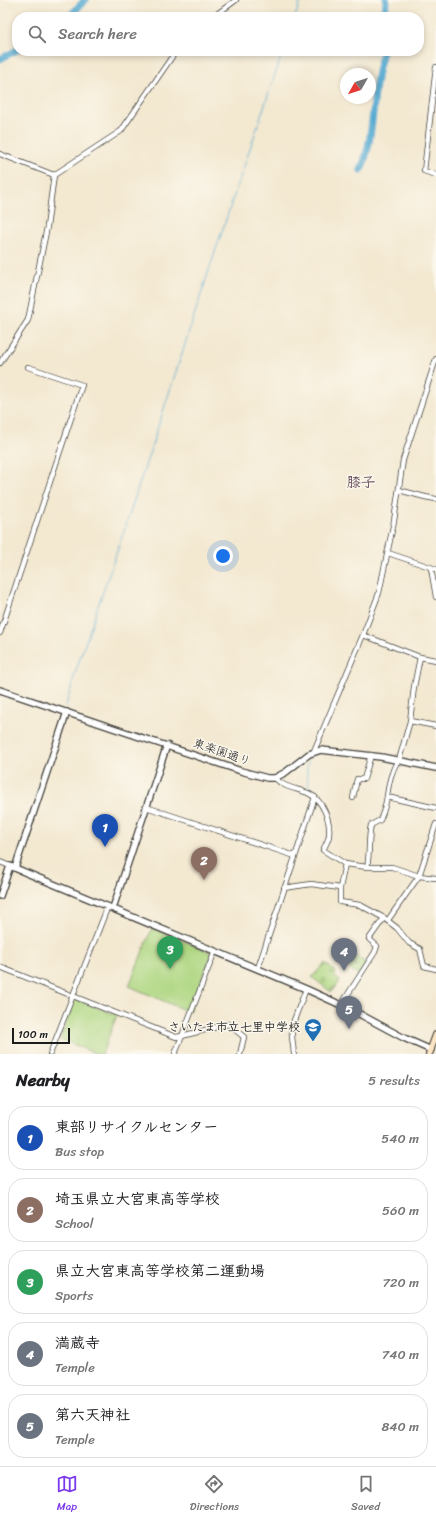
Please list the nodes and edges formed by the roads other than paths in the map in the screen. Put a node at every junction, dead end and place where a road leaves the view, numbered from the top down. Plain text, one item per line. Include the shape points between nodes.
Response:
1 (236, 0) edge
2 (219, 12) edge
3 (173, 56) edge
4 (436, 67) edge
5 (0, 154) edge
6 (54, 175) junction
7 (436, 175) edge
8 (436, 359) edge
9 (0, 363) edge
10 (28, 367) dead end
11 (434, 369) edge
12 (399, 490) junction
13 (436, 499) edge
14 (388, 553) junction
15 (434, 568) edge
16 (436, 594) edge
17 (0, 633) edge
18 (363, 635) junction
19 (420, 657) junction
20 (436, 660) edge
21 (0, 690) edge
22 (67, 712) junction
23 (410, 721) junction
24 (436, 726) edge
25 (167, 745) junction
26 (314, 752) junction
27 (371, 755) junction
28 (398, 760) junction
29 (436, 768) edge
30 (275, 778) junction
31 (315, 797) junction
32 (387, 797) junction
33 (353, 798) dead end
34 (146, 807) junction
35 (436, 808) edge
36 (436, 824) edge
37 (295, 856) junction
38 (0, 862) edge
39 (345, 864) junction
40 (13, 867) junction
41 (367, 867) junction
42 (419, 876) junction
43 (436, 878) edge
44 (284, 888) junction
45 (340, 888) junction
46 (0, 896) edge
47 (110, 907) junction
48 (386, 919) junction
49 (215, 951) junction
50 (0, 967) edge
51 (258, 968) junction
52 (436, 969) edge
53 (306, 989) junction
54 (73, 995) junction
55 (341, 1005) junction
56 (182, 1036) junction
57 (436, 1036) edge
58 (430, 1052) edge
59 (50, 1054) edge
60 (175, 1054) edge
61 (240, 1054) edge
62 (294, 1054) edge

1 - 2 street
3 - 6 street via 121,131
4 - 7 street via 424,171
5 - 6 street
6 - 9 street via 47,227 28,320
8 - 11 street
10 - 17 street via 82,385
11 - 12 street via 403,460
12 - 13 street
12 - 14 street
14 - 15 street
14 - 18 street via 379,593
15 - 16 street
18 - 19 street
18 - 26 street
19 - 20 street
19 - 23 street
21 - 22 street, 東楽園通り
22 - 25 street, 東楽園通り
22 - 40 street
23 - 24 street
23 - 28 street
25 - 30 street, 東楽園通り via 256,775
25 - 34 street
26 - 27 street via 328,750
26 - 30 street
27 - 28 street
27 - 33 street via 364,779 356,779
28 - 29 street
28 - 32 street via 392,770
30 - 31 street via 279,783
31 - 37 street
31 - 39 street via 325,811 329,825 329,837 323,850
32 - 35 street
32 - 41 street via 380,820 372,825
34 - 37 street
34 - 47 street
36 - 42 street
37 - 44 street
38 - 40 street
39 - 41 street
39 - 45 street
40 - 46 street
40 - 47 street
41 - 42 street via 392,867
42 - 43 street
42 - 48 street
44 - 45 street via 311,884
44 - 51 street
45 - 48 street via 340,902 360,905
47 - 49 street
47 - 54 street
48 - 52 street via 409,943 420,949 424,966
48 - 55 street via 369,939 377,946 375,952
49 - 51 street
49 - 56 street
50 - 54 street
51 - 53 street
53 - 55 street
53 - 62 street via 291,1028
54 - 56 street via 176,1036
54 - 59 street
55 - 58 street
56 - 60 street
56 - 61 street via 228,1024 244,1037
57 - 58 main road

